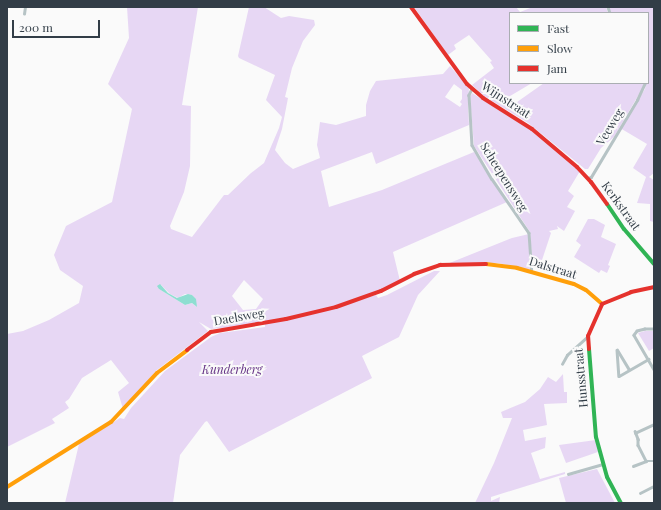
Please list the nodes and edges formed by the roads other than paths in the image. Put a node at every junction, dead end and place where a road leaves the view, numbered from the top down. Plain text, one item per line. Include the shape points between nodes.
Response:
1 (25, 7) edge
2 (411, 7) edge
3 (24, 14) dead end
4 (645, 84) edge
5 (472, 89) junction
6 (588, 178) junction
7 (654, 264) edge
8 (517, 268) joint
9 (532, 272) junction
10 (654, 287) edge
11 (602, 304) junction
12 (654, 329) edge
13 (588, 336) junction
14 (648, 359) junction
15 (562, 364) dead end
16 (654, 369) edge
17 (629, 370) junction
18 (654, 424) edge
19 (646, 461) junction
20 (654, 461) edge
21 (602, 464) junction
22 (633, 466) dead end
23 (568, 474) dead end
24 (654, 486) edge
25 (7, 487) edge
26 (640, 493) dead end
27 (621, 503) edge

1 - 3 street
2 - 5 street, Wijnstraat via 455,70
4 - 6 street, Veeweg via 634,106
5 - 6 street, Wijnstraat via 532,129
5 - 9 street, Scheepensweg via 469,94 472,145 530,233
6 - 7 street, Kerkstraat via 624,229
8 - 9 street, Dalstraat
8 - 25 street, Daelsweg via 495,264 435,266 381,291 336,307 208,333 157,373 111,422
9 - 11 street, Dalstraat via 578,286
10 - 11 street via 631,292
11 - 13 street, Hunsstraat
12 - 14 street via 645,328 634,335
13 - 15 street via 567,355
13 - 21 street, Hunsstraat via 594,425
14 - 16 street
14 - 17 street
17 - 17 street via 619,376 617,350 621,357
18 - 19 street via 635,432 638,446
19 - 20 street
19 - 22 street
21 - 23 street
21 - 27 street, Hunsstraat via 608,481
24 - 26 street

